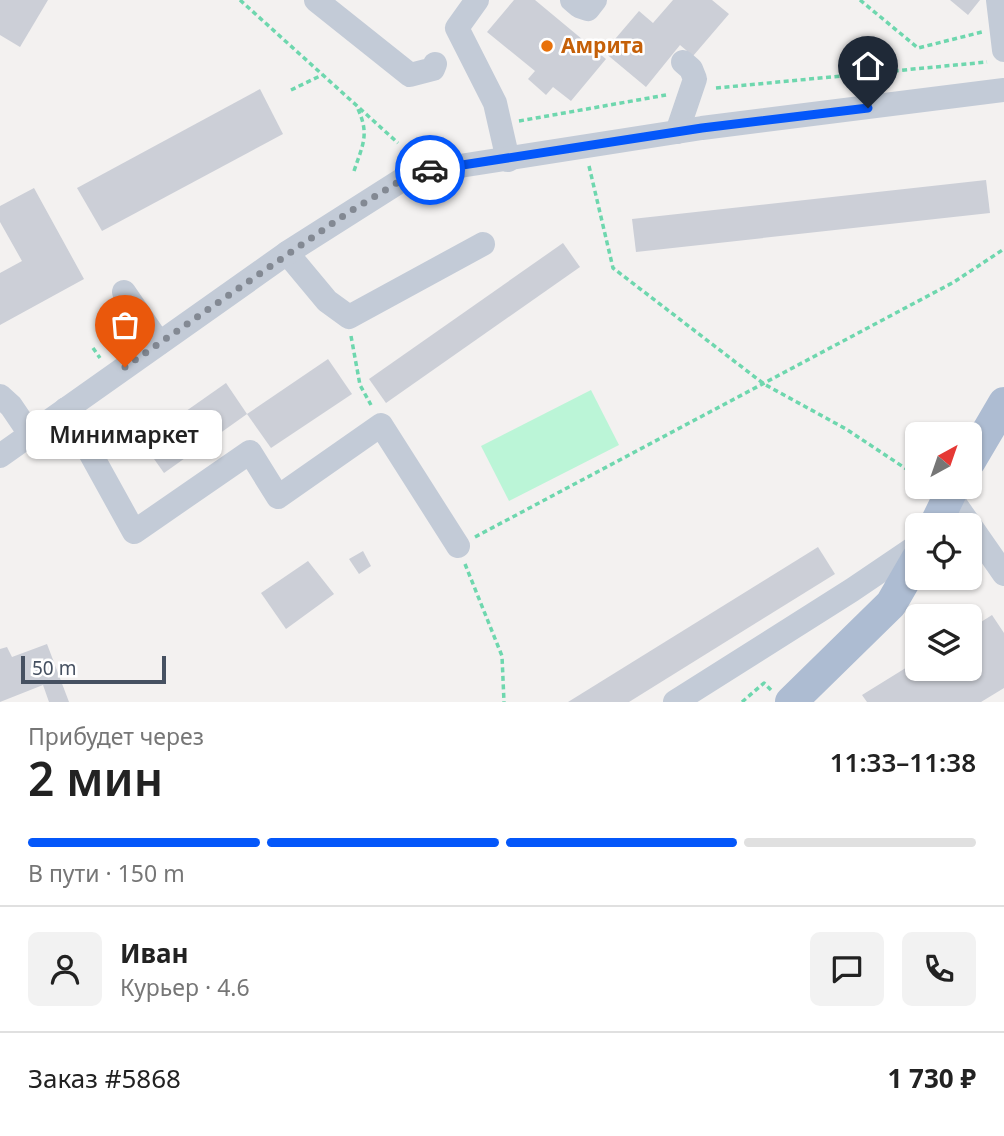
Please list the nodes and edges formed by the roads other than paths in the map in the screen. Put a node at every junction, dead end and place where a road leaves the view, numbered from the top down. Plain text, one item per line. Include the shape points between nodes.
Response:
1 (316, 0) edge
2 (477, 0) edge
3 (572, 0) edge
4 (595, 0) edge
5 (998, 0) edge
6 (999, 46) edge
7 (682, 62) dead end
8 (435, 64) dead end
9 (1004, 90) edge
10 (677, 132) junction
11 (508, 160) junction
12 (483, 244) dead end
13 (287, 253) junction
14 (124, 292) dead end
15 (159, 343) junction
16 (0, 396) edge
17 (1004, 403) edge
18 (66, 409) junction
19 (30, 434) junction
20 (982, 441) edge
21 (0, 456) edge
22 (956, 499) edge
23 (458, 546) road end
24 (905, 554) edge
25 (1004, 574) edge
26 (905, 580) edge
27 (795, 697) edge
28 (675, 702) edge

1 - 8 street via 410,75 433,69
2 - 11 street via 457,28 495,103
3 - 4 street via 588,9
5 - 6 street
7 - 10 street via 695,74
9 - 10 street
10 - 11 street
11 - 13 street via 405,178
12 - 13 street via 349,317 327,301
13 - 15 street
14 - 15 street
15 - 18 street
16 - 19 street
17 - 20 main road
18 - 19 street
18 - 23 street via 134,531 250,452 278,496 381,425
19 - 21 street
22 - 25 street
24 - 28 street
26 - 27 main road via 891,604

